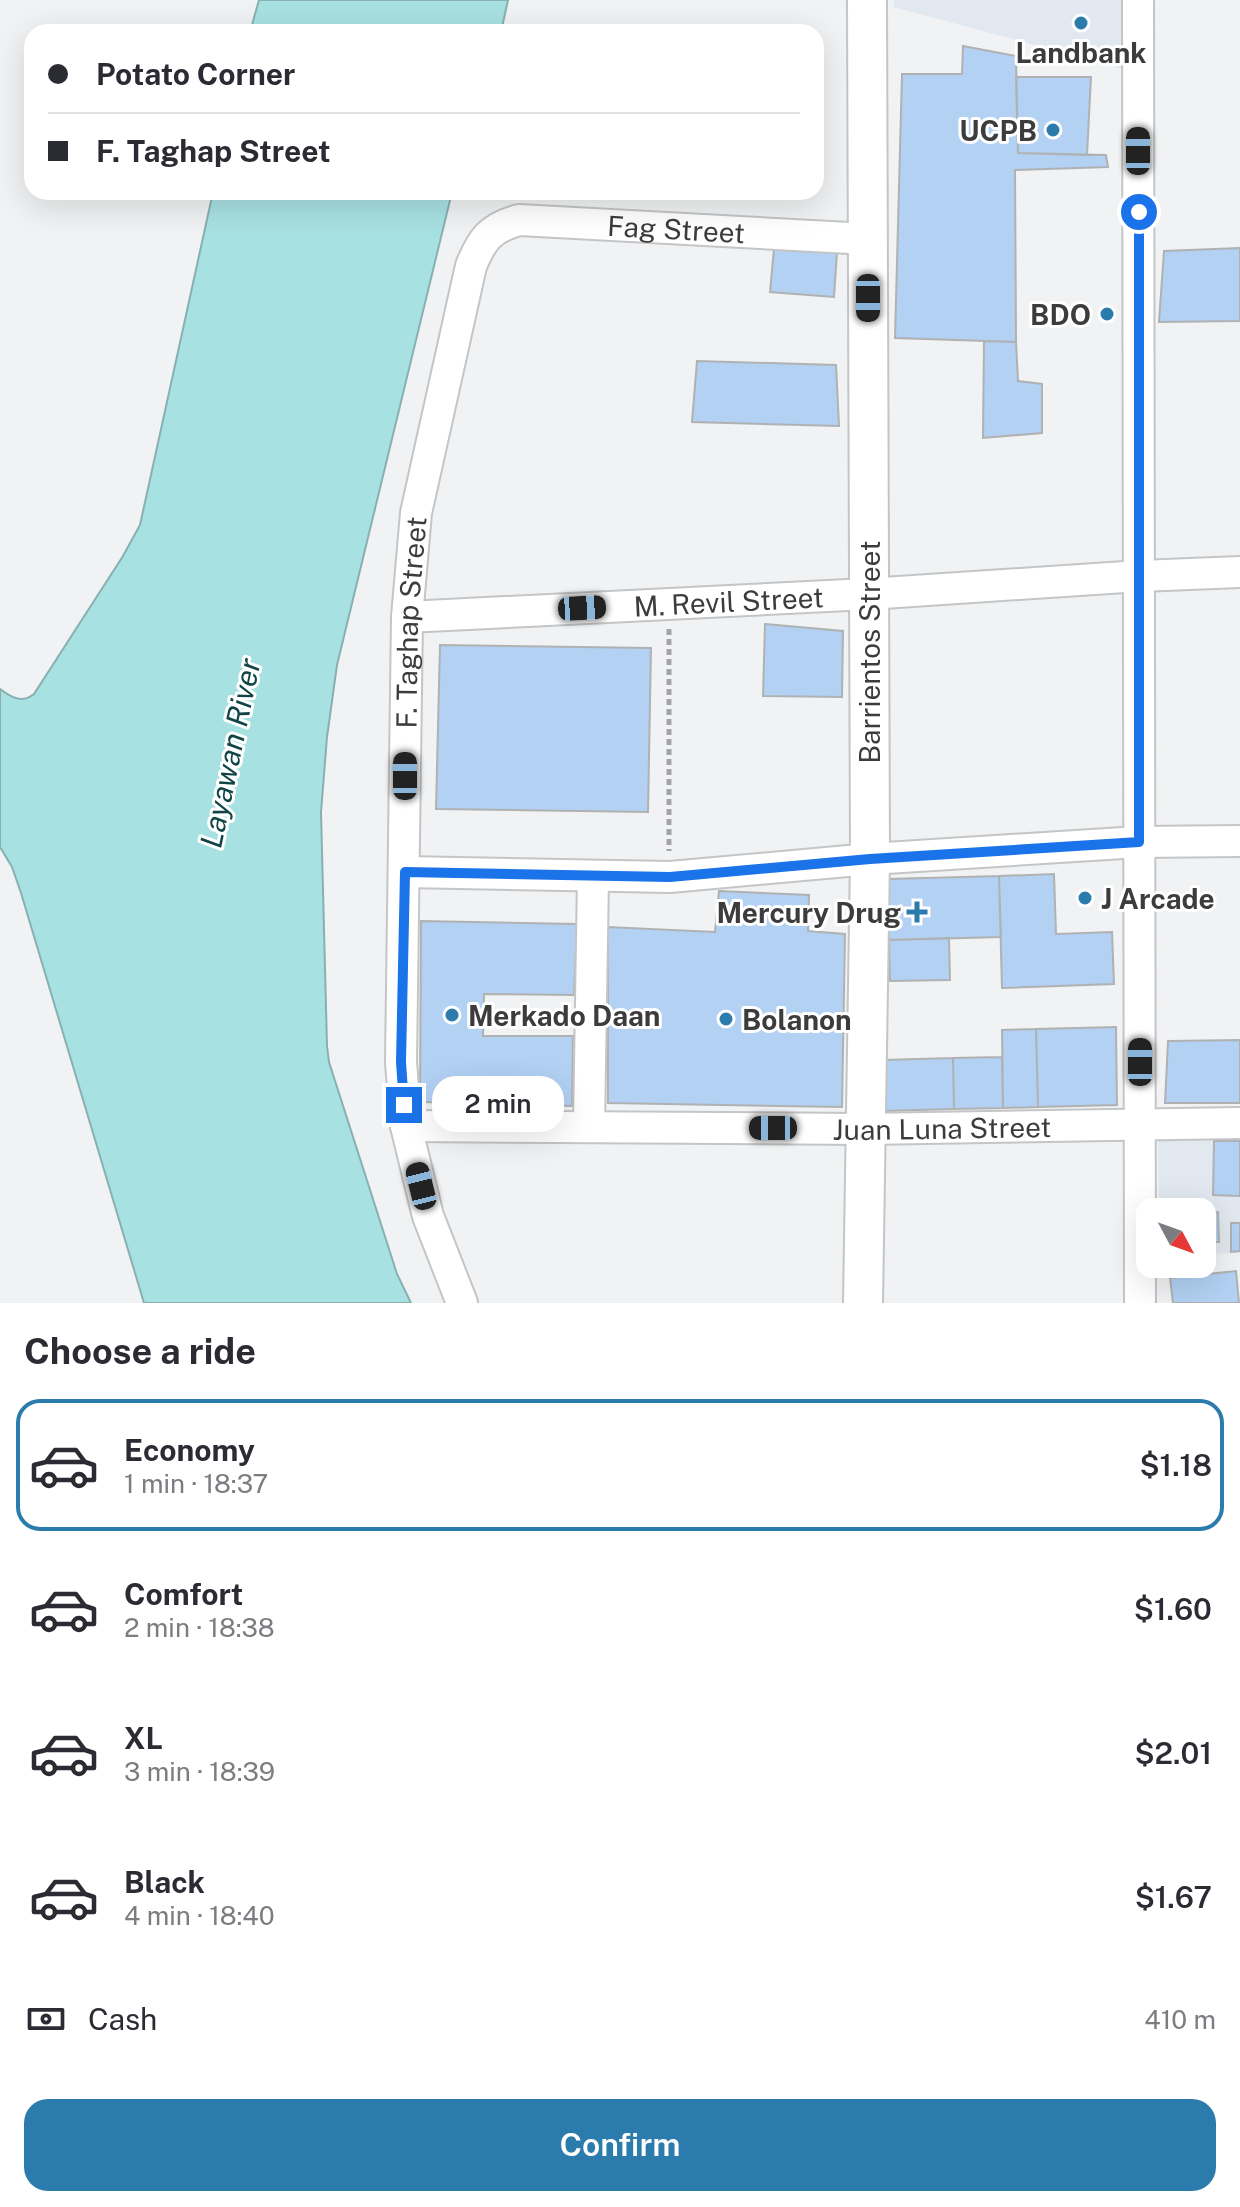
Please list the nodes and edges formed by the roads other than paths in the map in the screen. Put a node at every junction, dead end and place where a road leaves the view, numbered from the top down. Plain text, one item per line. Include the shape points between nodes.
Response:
1 (867, 0) edge
2 (1138, 0) edge
3 (490, 233) joint
4 (868, 239) junction
5 (1240, 572) edge
6 (1140, 576) junction
7 (868, 594) junction
8 (407, 617) junction
9 (1240, 841) edge
10 (1139, 842) junction
11 (870, 859) junction
12 (405, 872) junction
13 (593, 877) junction
14 (1240, 1123) edge
15 (1140, 1124) junction
16 (406, 1126) junction
17 (589, 1127) junction
18 (865, 1129) junction
19 (462, 1303) edge
20 (863, 1303) edge
21 (1140, 1303) edge

1 - 4 street, Barrientos Street
2 - 6 street
3 - 4 street, Fag Street via 519,220
3 - 8 street, F. Taghap Street via 471,266 416,513
4 - 7 street, Barrientos Street
5 - 6 street, M. Revil Street
6 - 7 street, M. Revil Street
6 - 10 street
7 - 8 street, M. Revil Street
7 - 11 street, Barrientos Street
8 - 12 street, F. Taghap Street
9 - 10 street
10 - 11 street
10 - 15 street
11 - 13 street via 670,877
11 - 18 street, Barrientos Street
12 - 13 street
12 - 16 street, F. Taghap Street via 401,1062
13 - 17 street
14 - 15 street, Juan Luna Street
15 - 18 street, Juan Luna Street
15 - 21 street
16 - 17 street, Juan Luna Street
16 - 19 street, F. Taghap Street via 428,1216
17 - 18 street, Juan Luna Street
18 - 20 street, Barrientos Street

